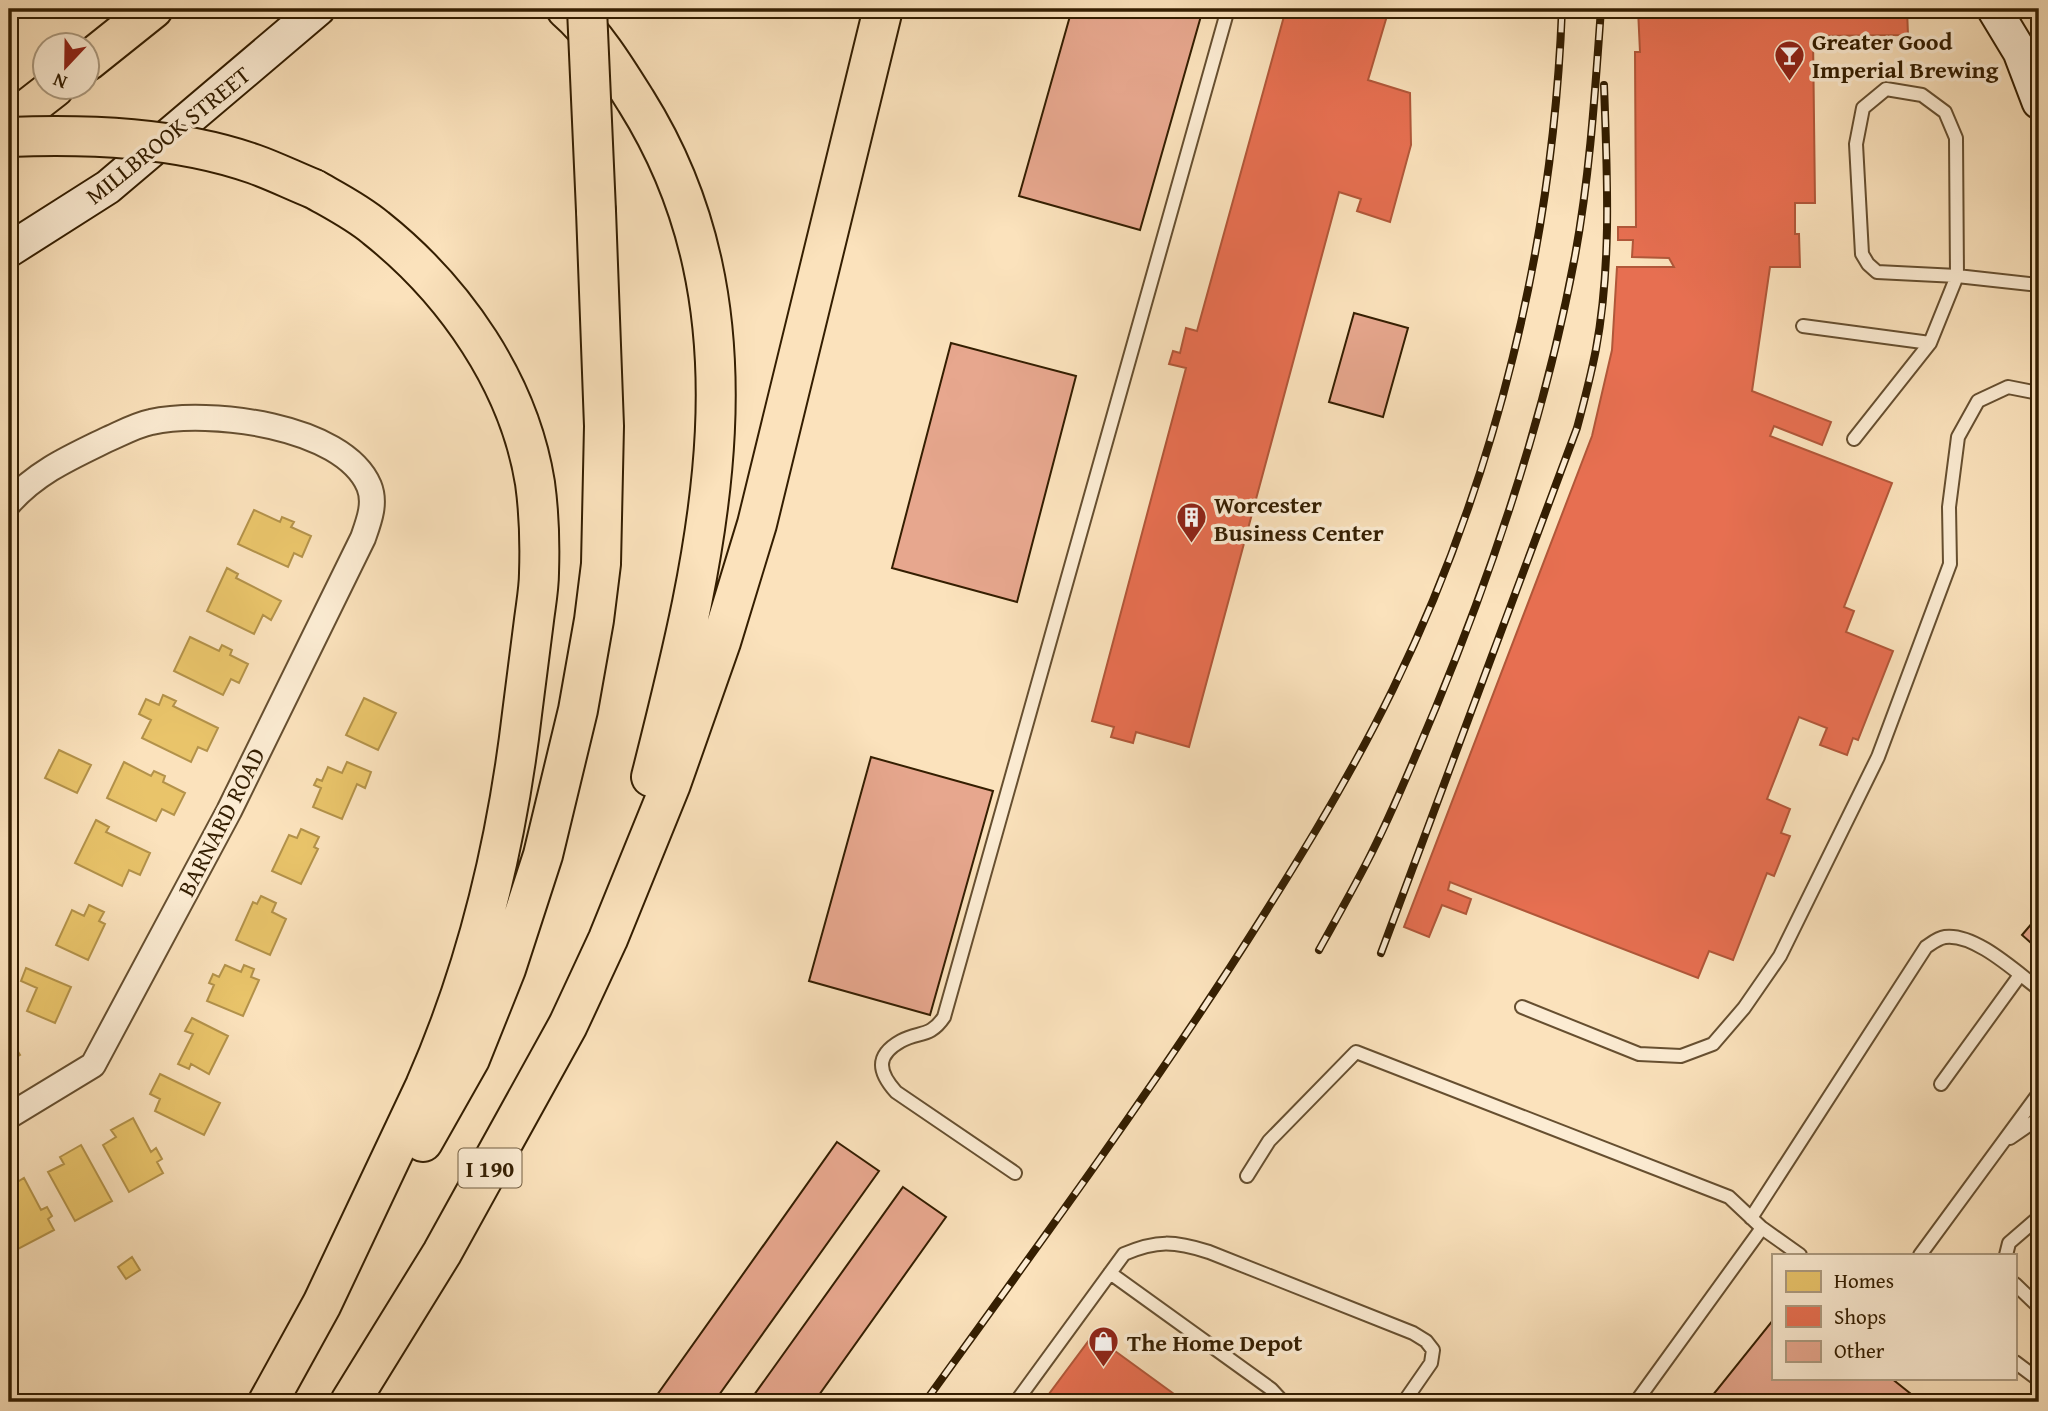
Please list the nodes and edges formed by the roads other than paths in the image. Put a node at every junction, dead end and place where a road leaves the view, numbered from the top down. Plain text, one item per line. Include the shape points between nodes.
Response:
1 (153, 9) edge
2 (318, 9) edge
3 (566, 9) edge
4 (587, 9) edge
5 (883, 9) edge
6 (1227, 9) edge
7 (1994, 9) edge
8 (102, 50) edge
9 (2037, 88) edge
10 (36, 102) edge
11 (9, 123) edge
12 (9, 137) edge
13 (9, 250) edge
14 (1957, 276) junction
15 (2039, 285) edge
16 (1803, 326) dead end
17 (1930, 343) junction
18 (2039, 393) edge
19 (1854, 439) dead end
20 (9, 503) edge
21 (614, 925) junction
22 (2020, 975) junction
23 (2039, 989) edge
24 (1522, 1007) dead end
25 (1941, 1084) dead end
26 (2039, 1093) edge
27 (9, 1116) edge
28 (2039, 1118) edge
29 (2003, 1142) junction
30 (1014, 1173) dead end
31 (1247, 1176) dead end
32 (2039, 1217) edge
33 (1751, 1218) junction
34 (1762, 1228) junction
35 (1799, 1254) edge
36 (1921, 1254) edge
37 (2006, 1254) edge
38 (1110, 1273) junction
39 (2016, 1285) edge
40 (322, 1304) junction
41 (2039, 1307) edge
42 (2016, 1363) edge
43 (2039, 1380) edge
44 (268, 1402) edge
45 (350, 1402) edge
46 (1016, 1402) edge
47 (1283, 1402) edge
48 (1404, 1402) edge
49 (1636, 1402) edge

1 - 8 highway
2 - 13 main road, MILLBROOK STREET via 108,187
3 - 21 highway via 579,20 628,89 679,182 700,247 713,343 713,469 702,556
4 - 40 highway, bridge via 604,426 601,564 578,710 528,907 470,1059 435,1124
5 - 21 highway via 746,563 698,710
6 - 30 lane via 944,1017 936,1029 901,1041 881,1065 883,1077 896,1092
7 - 9 main road
10 - 11 highway
12 - 40 highway, bridge via 91,136 172,145 254,164 348,208 402,251 451,303 492,363 524,441 538,512 539,574 514,782 491,892 439,1053
14 - 14 lane via 1956,138 1945,112 1922,95 1886,89 1863,108 1856,144 1862,254 1877,272
14 - 15 lane
14 - 17 lane
16 - 17 lane
17 - 19 lane
18 - 24 lane via 2008,387 1978,401 1958,437 1950,507 1950,564 1878,757 1780,956 1713,1044 1681,1056 1639,1054
20 - 27 street, BARNARD ROAD via 49,468 150,422 229,418 275,427 344,455 372,497 363,538 229,811 93,1065
21 - 45 highway, I 190 via 568,1025 501,1149
22 - 23 lane
22 - 25 lane
22 - 33 lane via 1959,937 1942,937 1926,947
26 - 29 lane
28 - 29 lane
29 - 36 lane
31 - 33 lane via 1269,1141 1356,1052 1729,1197
32 - 37 lane via 2009,1243
33 - 34 lane
34 - 35 lane
34 - 49 lane
38 - 46 lane
38 - 47 lane
38 - 48 lane via 1124,1254 1141,1247 1182,1244 1413,1333 1433,1350 1431,1363
39 - 41 lane
40 - 44 highway
42 - 43 lane

